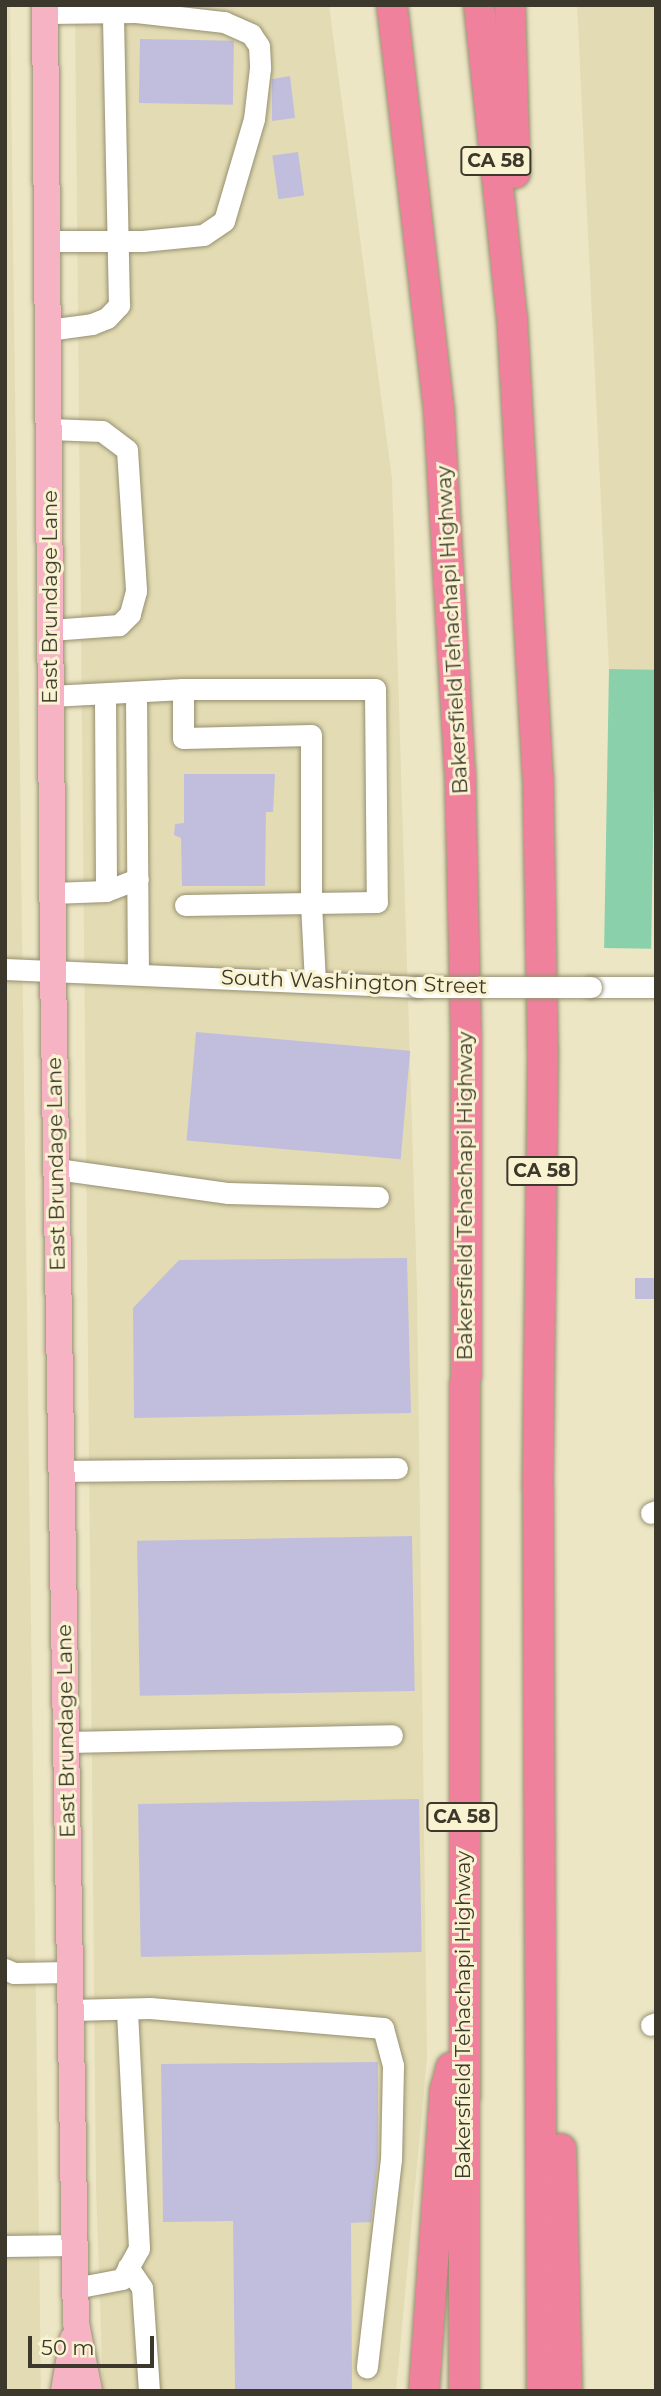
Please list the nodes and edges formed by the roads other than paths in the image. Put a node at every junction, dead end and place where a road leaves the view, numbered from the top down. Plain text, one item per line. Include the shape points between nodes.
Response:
1 (479, 5) edge
2 (510, 5) edge
3 (392, 6) edge
4 (46, 9) edge
5 (113, 12) junction
6 (47, 241) junction
7 (121, 241) junction
8 (512, 317) junction
9 (48, 330) junction
10 (49, 429) junction
11 (50, 630) junction
12 (183, 689) junction
13 (136, 694) junction
14 (105, 695) junction
15 (51, 696) junction
16 (138, 879) junction
17 (106, 891) junction
18 (52, 893) junction
19 (311, 903) junction
20 (185, 905) dead end
21 (5, 969) edge
22 (53, 969) junction
23 (138, 973) junction
24 (315, 982) junction
25 (656, 987) edge
26 (57, 1169) junction
27 (378, 1196) dead end
28 (397, 1468) dead end
29 (62, 1471) junction
30 (392, 1735) dead end
31 (66, 1741) junction
32 (5, 1969) edge
33 (70, 1972) junction
34 (127, 2009) junction
35 (71, 2010) junction
36 (465, 2017) junction
37 (540, 2026) junction
38 (75, 2245) junction
39 (5, 2246) edge
40 (128, 2267) junction
41 (75, 2288) junction
42 (76, 2323) junction
43 (368, 2368) dead end
44 (64, 2391) edge
45 (89, 2391) edge
46 (149, 2391) edge
47 (424, 2391) edge
48 (464, 2391) edge
49 (542, 2391) edge
50 (567, 2391) edge

1 - 8 highway, CA 58
2 - 8 highway via 515,190
3 - 36 highway, Bakersfield Tehachapi Highway / CA 58 via 439,412 460,771 467,1038
4 - 5 street
4 - 6 main road, East Brundage Lane
5 - 7 street
5 - 7 street via 224,22 251,34 258,46 260,68 254,119 224,221 203,235
6 - 7 street
6 - 9 main road, East Brundage Lane
7 - 9 street via 119,305 107,318 92,324
8 - 37 highway, CA 58 via 528,543 542,925
9 - 10 main road, East Brundage Lane
10 - 11 main road, East Brundage Lane
10 - 11 street via 102,431 127,450 136,591 130,614 119,625
11 - 15 main road, East Brundage Lane
12 - 13 street
12 - 19 street via 183,738 311,735
12 - 19 street via 375,689 377,902
13 - 14 street
13 - 16 street
14 - 15 street
14 - 17 street
15 - 18 main road, East Brundage Lane
16 - 17 street
16 - 23 street
17 - 18 street
18 - 22 main road, East Brundage Lane
19 - 20 street
19 - 24 street
21 - 22 street, South Washington Street
22 - 23 street, South Washington Street
22 - 26 main road, East Brundage Lane
23 - 24 street, South Washington Street
24 - 25 street, South Washington Street, bridge via 417,988
26 - 27 street via 228,1193
26 - 29 main road, East Brundage Lane
28 - 29 street
29 - 31 main road, East Brundage Lane
30 - 31 street
31 - 33 main road, East Brundage Lane
32 - 33 street via 14,1973
33 - 35 main road, East Brundage Lane
34 - 35 street
34 - 40 street via 139,2248
34 - 43 street via 383,2028 393,2066 391,2159
35 - 38 main road, East Brundage Lane
36 - 47 highway via 445,2091
36 - 48 highway, Bakersfield Tehachapi Highway / CA 58
37 - 49 highway, CA 58
37 - 50 highway via 560,2103
38 - 39 street
38 - 41 main road, East Brundage Lane
40 - 41 street via 121,2279
40 - 46 street via 142,2288
41 - 42 main road, East Brundage Lane
42 - 44 main road, East Brundage Lane
42 - 45 main road, East Brundage Lane

